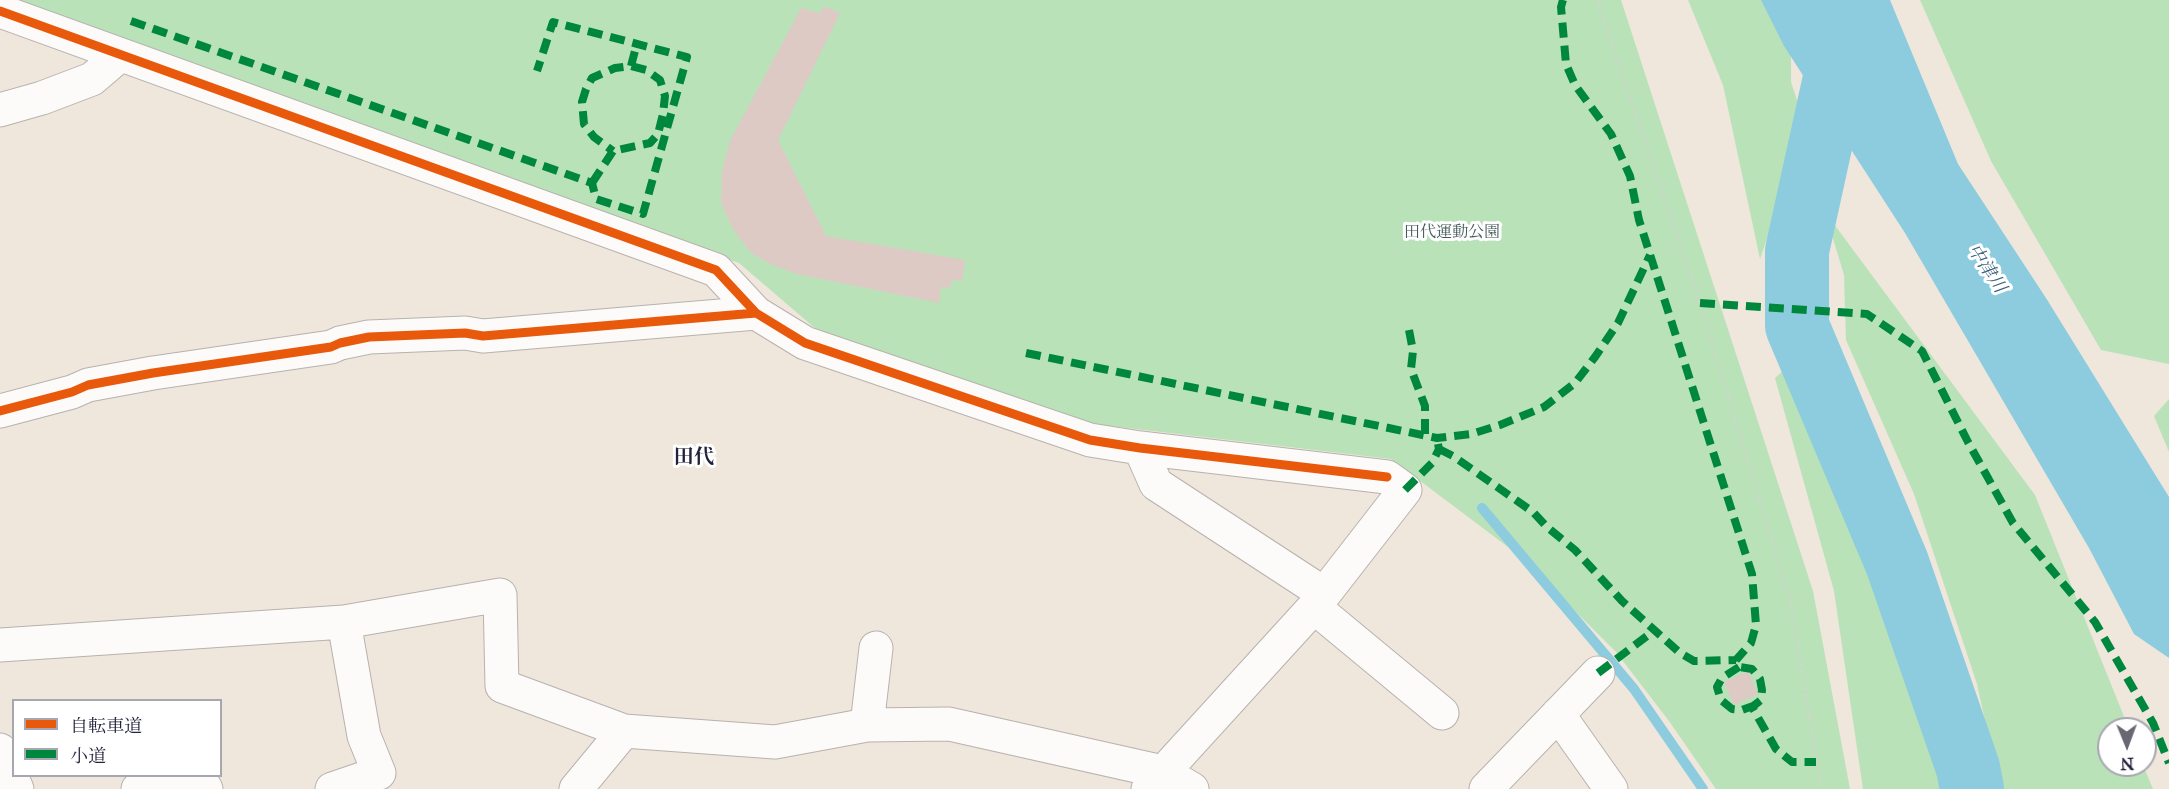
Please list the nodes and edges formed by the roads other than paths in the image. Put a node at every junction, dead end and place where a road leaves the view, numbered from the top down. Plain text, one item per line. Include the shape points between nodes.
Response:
1 (0, 11) edge
2 (119, 56) junction
3 (0, 110) edge
4 (756, 313) junction
5 (0, 411) edge
6 (1140, 448) junction
7 (1319, 600) junction
8 (344, 622) junction
9 (0, 645) edge
10 (876, 648) dead end
11 (1598, 673) dead end
12 (1442, 712) dead end
13 (1558, 714) junction
14 (867, 725) junction
15 (624, 731) junction
16 (0, 750) edge
17 (1156, 780) edge
18 (202, 781) edge
19 (383, 781) edge
20 (17, 789) edge
21 (138, 789) edge
22 (332, 789) edge
23 (576, 789) edge
24 (1192, 789) edge
25 (1486, 789) edge
26 (1611, 789) edge

1 - 2 street
2 - 3 street via 92,79
2 - 4 street via 716,270
4 - 5 street via 483,336 465,333 369,337 331,347 88,386
4 - 6 street via 806,343 1090,440
6 - 7 street via 1156,484
6 - 7 street via 1387,477 1405,490
7 - 12 street
7 - 17 street
8 - 9 street
8 - 15 street via 500,595 502,686
8 - 19 street via 364,736
10 - 14 street
11 - 13 street
13 - 25 street
13 - 26 street
14 - 15 street via 775,742
14 - 17 street via 949,724
15 - 23 street
16 - 20 street
17 - 24 street
18 - 21 street
19 - 22 street

